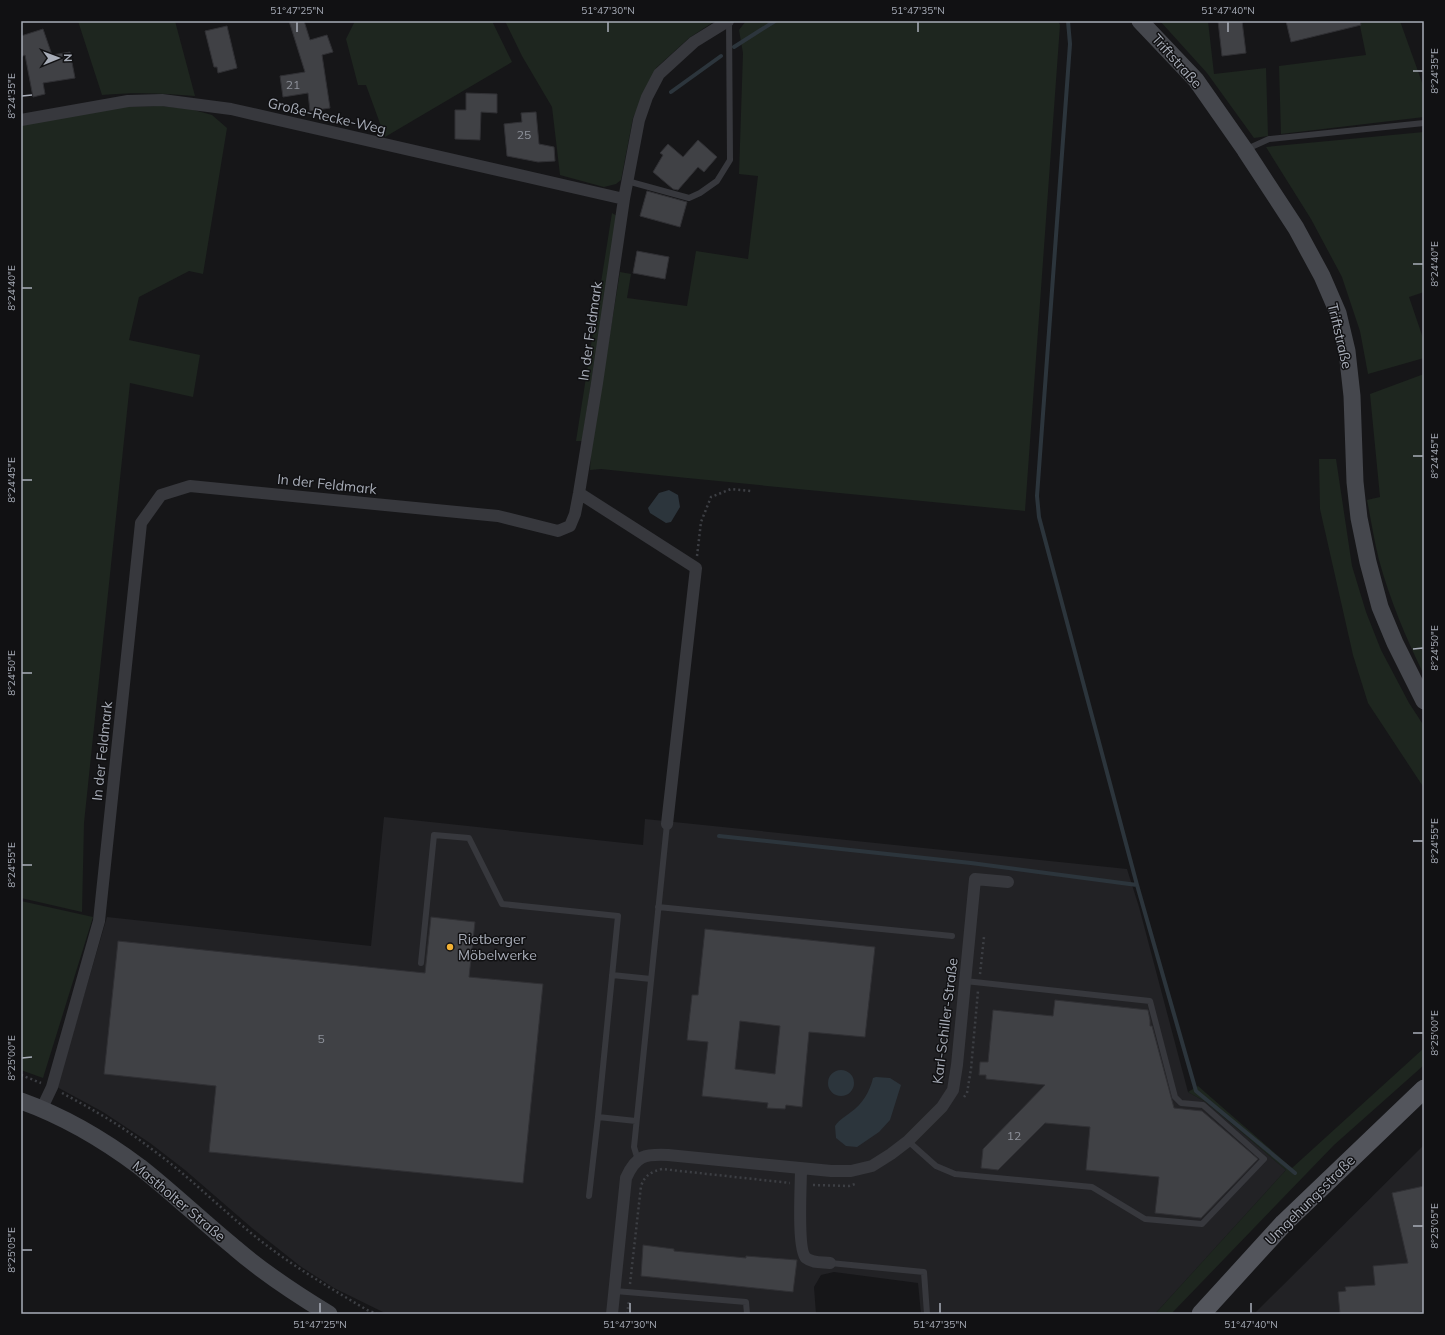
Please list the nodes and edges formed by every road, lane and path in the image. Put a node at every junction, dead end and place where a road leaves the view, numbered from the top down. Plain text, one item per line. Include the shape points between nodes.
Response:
1 (728, 21) edge
2 (1140, 21) edge
3 (21, 120) edge
4 (1424, 123) edge
5 (1245, 150) junction
6 (627, 181) junction
7 (624, 199) junction
8 (751, 491) dead end
9 (579, 493) junction
10 (696, 568) junction
11 (1424, 700) edge
12 (667, 824) joint
13 (1008, 882) dead end
14 (658, 907) junction
15 (952, 936) dead end
16 (984, 937) dead end
17 (421, 963) dead end
18 (612, 974) junction
19 (651, 979) junction
20 (965, 981) junction
21 (979, 982) junction
22 (21, 1075) edge
23 (52, 1087) junction
24 (1424, 1089) edge
25 (962, 1100) dead end
26 (21, 1101) edge
27 (42, 1108) junction
28 (598, 1117) junction
29 (636, 1121) junction
30 (908, 1141) junction
31 (638, 1160) junction
32 (801, 1169) junction
33 (862, 1183) dead end
34 (801, 1184) junction
35 (589, 1196) dead end
36 (830, 1263) joint
37 (615, 1291) junction
38 (630, 1292) junction
39 (367, 1310) junction
40 (329, 1314) edge
41 (364, 1314) edge
42 (377, 1314) edge
43 (612, 1314) edge
44 (627, 1314) edge
45 (746, 1314) edge
46 (927, 1314) edge
47 (1201, 1314) edge

1 - 6 street, In der Feldmark via 694,42 660,74 647,97 639,120
1 - 6 lane via 730,160 717,181 689,198
2 - 5 street, Triftstraße via 1196,80
3 - 7 street, Große-Recke-Weg via 128,101 162,100 231,109
4 - 5 lane via 1268,139
5 - 11 street, Triftstraße via 1296,228 1322,276 1338,313 1347,351 1352,396 1355,482 1368,562 1380,607 1395,644
6 - 7 street, In der Feldmark
7 - 9 street, In der Feldmark
8 - 10 path via 731,489 711,497 701,522
9 - 10 street
9 - 23 street, In der Feldmark via 570,526 558,531 498,516 190,486 161,495 141,523 99,921
10 - 12 street
12 - 14 lane
13 - 20 street, Karl-Schiller-Straße via 975,879
14 - 15 lane
14 - 19 lane
16 - 21 path
17 - 18 lane via 434,835 469,838 502,904 618,916
18 - 19 lane
18 - 28 lane
19 - 29 lane
20 - 21 lane
20 - 30 street, Karl-Schiller-Straße via 953,1090 942,1107
21 - 25 path via 971,1069 967,1093
21 - 30 lane via 1150,1001 1175,1097 1182,1103 1203,1105 1264,1159 1202,1224 1145,1219 1092,1187 948,1172 936,1166
22 - 23 path
23 - 27 street, In der Feldmark
23 - 39 path via 102,1114 150,1147 257,1238 300,1270
24 - 47 main road, Umgehungsstraße via 1284,1223
26 - 27 street, Mastholter Straße
27 - 40 street, Mastholter Straße via 92,1135 140,1167 235,1249 296,1294
28 - 29 lane
28 - 35 lane
29 - 31 lane via 634,1147
30 - 32 street, Karl-Schiller-Straße via 872,1166 851,1171
31 - 32 street, Karl-Schiller-Straße via 649,1155 668,1155
31 - 37 street via 626,1178
32 - 34 street
33 - 34 path via 849,1186
34 - 36 street via 802,1250 812,1261
34 - 38 path via 662,1169 652,1171 641,1186
36 - 46 lane via 924,1272
37 - 38 lane
37 - 43 street
38 - 44 path
38 - 45 lane via 746,1302
39 - 41 path
39 - 42 path

